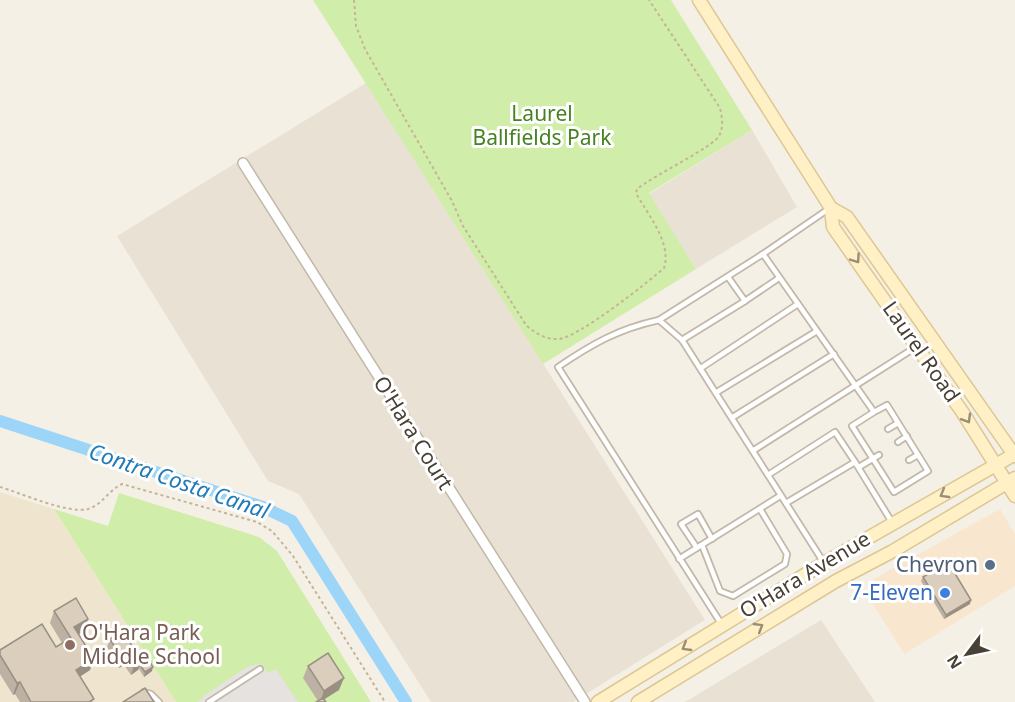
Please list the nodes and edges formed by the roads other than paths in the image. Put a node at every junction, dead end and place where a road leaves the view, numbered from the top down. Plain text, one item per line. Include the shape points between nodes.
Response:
1 (699, 0) edge
2 (243, 163) dead end
3 (831, 208) junction
4 (760, 256) junction
5 (728, 276) junction
6 (779, 278) junction
7 (745, 301) junction
8 (798, 304) junction
9 (659, 320) junction
10 (817, 331) junction
11 (682, 340) junction
12 (917, 346) junction
13 (834, 354) junction
14 (701, 368) junction
15 (857, 386) junction
16 (717, 392) junction
17 (874, 412) junction
18 (733, 417) junction
19 (898, 423) junction
20 (888, 429) dead end
21 (907, 436) junction
22 (870, 440) dead end
23 (898, 442) dead end
24 (863, 445) junction
25 (754, 450) junction
26 (879, 455) dead end
27 (918, 455) junction
28 (1015, 455) edge
29 (872, 459) junction
30 (909, 460) dead end
31 (855, 462) junction
32 (995, 465) junction
33 (859, 467) junction
34 (890, 472) dead end
35 (768, 475) junction
36 (884, 477) junction
37 (1011, 481) edge
38 (780, 496) junction
39 (1015, 496) edge
40 (786, 503) junction
41 (760, 509) junction
42 (893, 524) junction
43 (712, 539) junction
44 (700, 546) junction
45 (679, 559) junction
46 (824, 562) junction
47 (722, 625) junction
48 (260, 669) dead end
49 (134, 696) edge
50 (159, 702) edge
51 (209, 702) edge
52 (585, 702) edge
53 (598, 702) edge
54 (638, 702) edge

1 - 3 main road, Laurel Road
2 - 52 street, O'Hara Court
3 - 4 lane
3 -> 12 main road, Laurel Road via 834,227
3 - 28 main road, Laurel Road via 847,217
4 - 5 lane
4 - 6 lane via 763,254
5 - 7 lane
5 - 9 lane
6 - 7 lane
6 - 8 lane
7 - 11 lane
8 - 10 lane
8 - 14 lane
9 - 11 lane
9 - 45 lane via 628,326 600,339 558,367
10 - 13 lane
10 - 16 lane
11 - 14 lane
12 - 15 lane
12 -> 32 main road, Laurel Road
13 - 15 lane
13 - 18 lane
14 - 16 lane
15 - 17 lane
15 - 25 lane
16 - 18 lane
17 - 19 lane via 887,405
17 - 24 lane via 852,426
18 - 25 lane
19 - 20 lane
19 - 21 lane
21 - 23 lane
21 - 27 lane
22 - 24 lane
24 - 29 lane
25 - 35 lane
26 - 29 lane
27 - 30 lane
27 - 36 lane via 928,471 894,492
28 - 32 main road, O'Hara Avenue
29 - 33 lane
29 - 36 lane
31 - 33 lane
31 - 35 lane via 835,432
31 - 40 lane
32 - 37 main road, Laurel Road
32 -> 42 main road, O'Hara Avenue
33 - 42 lane
34 - 36 lane
35 - 38 lane
37 - 39 main road, Laurel Road
54 -> 37 main road, O'Hara Avenue via 836,581
38 - 40 lane
38 - 41 lane
40 - 46 lane
41 - 43 lane
41 - 44 lane via 787,554 785,564 733,596 728,595 720,591
42 - 46 main road, O'Hara Avenue
43 - 44 lane
43 - 44 lane via 698,514 681,524
44 - 45 lane
45 - 47 lane
46 - 47 main road, O'Hara Avenue
47 -> 53 main road, O'Hara Avenue
48 - 51 lane
49 - 50 lane via 142,691

